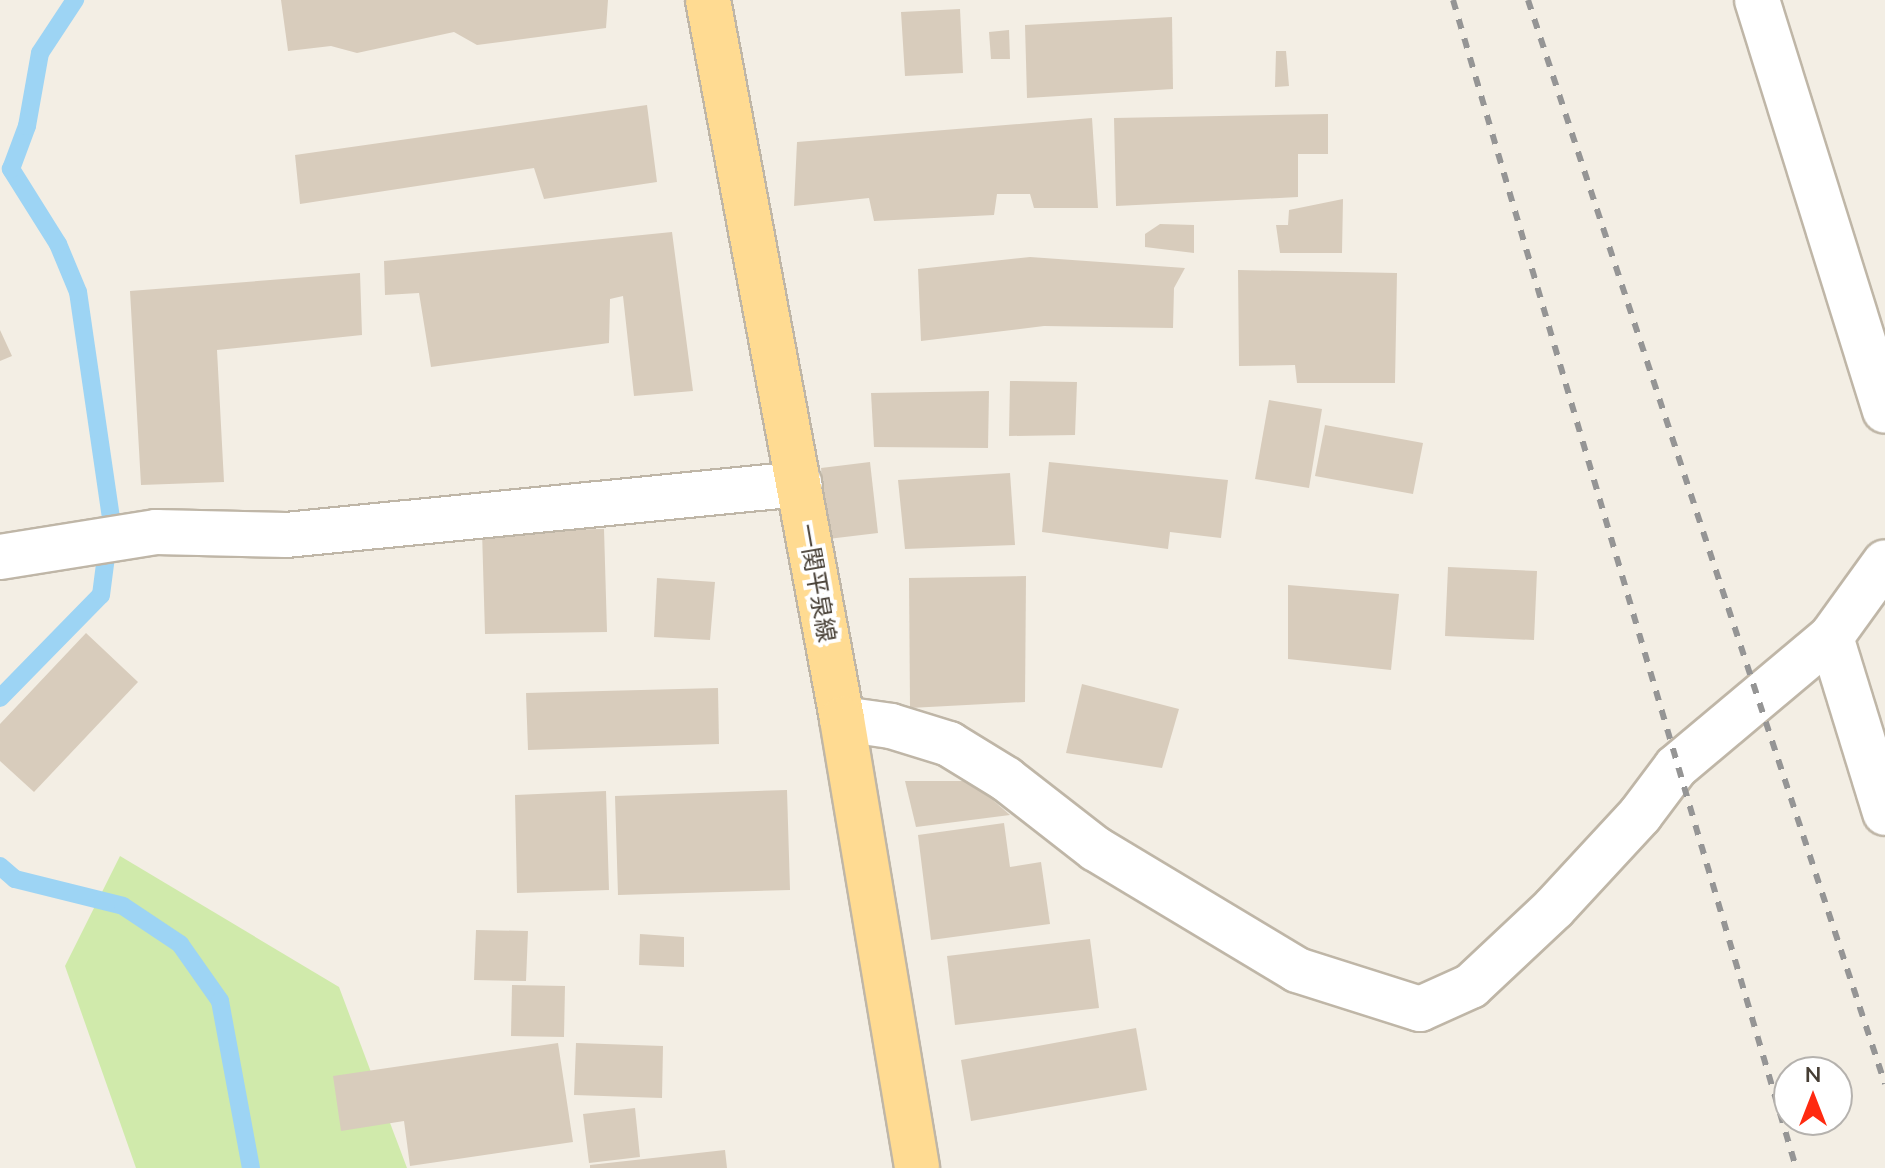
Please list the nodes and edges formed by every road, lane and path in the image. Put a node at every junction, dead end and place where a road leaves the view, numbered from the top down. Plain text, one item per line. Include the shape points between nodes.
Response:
1 (708, 0) edge
2 (1757, 0) edge
3 (1885, 410) edge
4 (799, 484) junction
5 (0, 557) edge
6 (1885, 562) edge
7 (1831, 637) junction
8 (842, 719) junction
9 (1885, 813) edge
10 (917, 1168) edge

1 - 4 main road, 一関平泉線
2 - 3 street
4 - 5 street via 286,535 156,532
4 - 8 main road, 一関平泉線
6 - 7 street
7 - 8 street via 1676,767 1640,815 1554,908 1471,986 1420,1009 1297,970 1096,849 1006,779 949,744 891,726
7 - 9 street
8 - 10 main road, 一関平泉線

